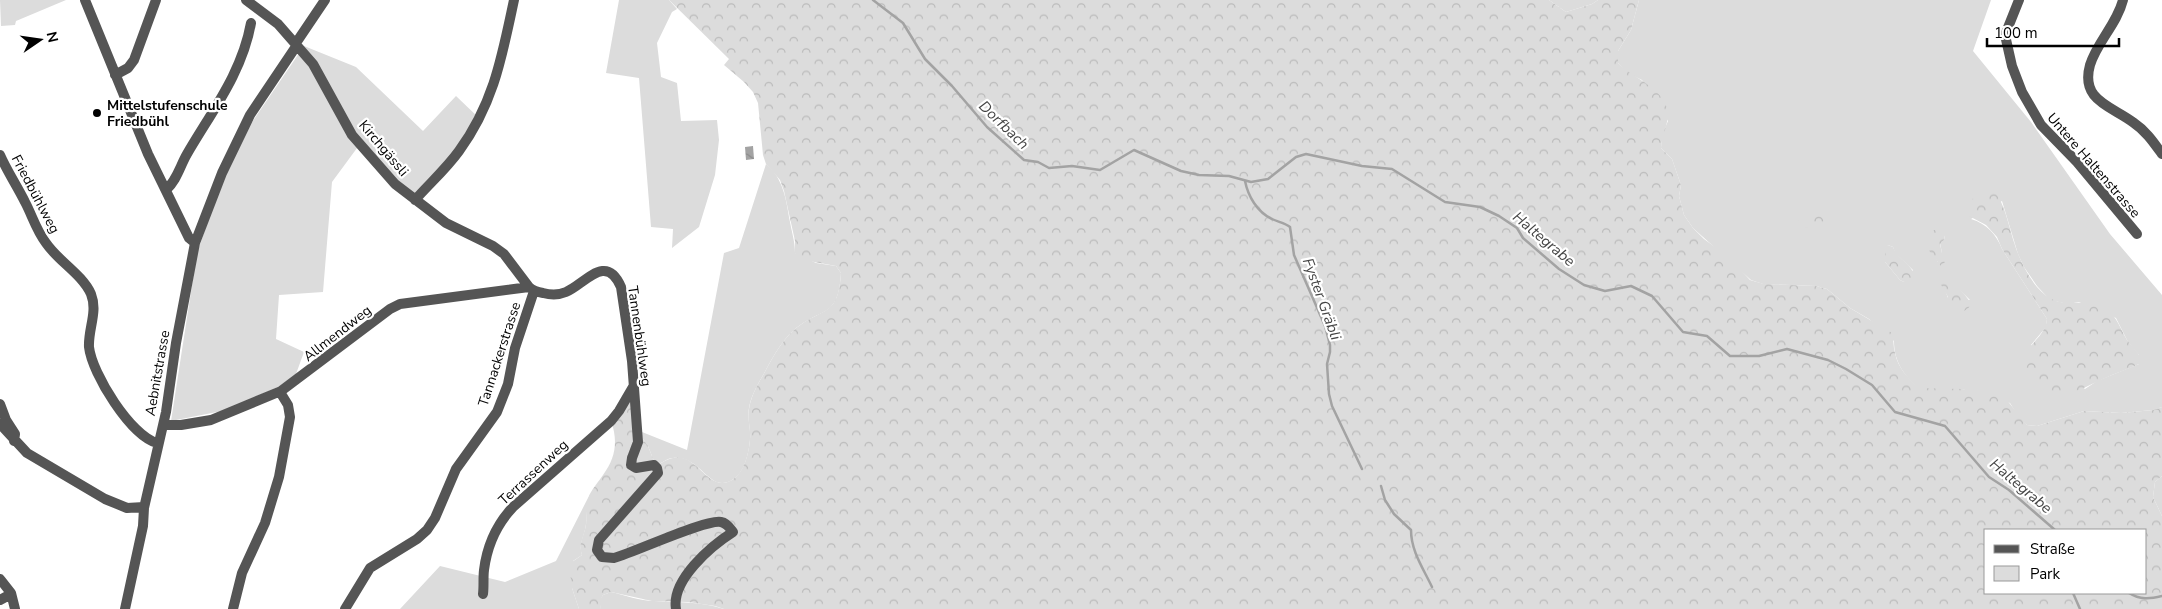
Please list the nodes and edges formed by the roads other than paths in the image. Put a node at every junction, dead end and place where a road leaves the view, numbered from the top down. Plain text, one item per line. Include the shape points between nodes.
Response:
1 (85, 0) edge
2 (156, 0) edge
3 (246, 0) edge
4 (324, 0) edge
5 (514, 0) edge
6 (2019, 0) edge
7 (2123, 0) edge
8 (251, 24) dead end
9 (296, 44) junction
10 (116, 74) junction
11 (2162, 154) edge
12 (0, 155) edge
13 (166, 190) junction
14 (415, 200) junction
15 (2136, 234) dead end
16 (195, 243) junction
17 (531, 289) junction
18 (634, 386) junction
19 (280, 392) junction
20 (0, 404) edge
21 (0, 424) edge
22 (163, 425) junction
23 (14, 441) junction
24 (157, 443) junction
25 (144, 507) junction
26 (0, 579) edge
27 (11, 594) junction
28 (483, 594) dead end
29 (0, 600) edge
30 (15, 609) edge
31 (125, 609) edge
32 (233, 609) edge
33 (344, 609) edge
34 (676, 609) edge

1 - 10 street
2 - 10 street via 134,60 128,68
3 - 9 street, Kirchgässli via 270,16
4 - 9 street, Aebnitstrasse
5 - 14 street via 500,70 483,113 459,152
6 - 15 street, Untere Haltenstrasse via 2005,35 2022,92 2041,125 2077,162
7 - 11 street via 2093,58 2090,89 2098,101 2143,130
8 - 13 street via 228,88
9 - 14 street, Kirchgässli via 318,72 352,135 395,184
9 - 16 street, Aebnitstrasse via 260,98 233,150
10 - 13 street
12 - 24 street, Friedbühlweg via 46,244 91,295 94,313 89,349 100,380 136,429
13 - 16 street via 189,238
14 - 17 street, Kirchgässli via 446,223 504,254
16 - 22 street, Aebnitstrasse
17 - 18 street, Tannenbühlweg via 559,294 597,272 616,277 621,287
17 - 19 street, Allmendweg via 414,301 395,306
17 - 33 street, Tannackerstrasse via 508,384 497,412 456,469 427,530 370,568
18 - 28 street, Terrassenweg via 611,420 502,520 492,536 487,555
18 - 34 street, Tannenbühlweg via 638,446 631,465 636,468 654,464 658,473 599,540 597,548 602,557 610,559 625,555 718,522 725,523 733,532 712,546 684,579 676,593
19 - 22 street, Allmendweg via 211,420
19 - 32 street via 288,405 290,417 279,477 266,523 242,572
20 - 23 street via 15,434
21 - 23 street
22 - 24 street, Aebnitstrasse
23 - 25 street via 39,460 105,499 127,508
24 - 25 street, Aebnitstrasse
25 - 31 street, Aebnitstrasse
26 - 27 street
27 - 29 street
27 - 30 street

